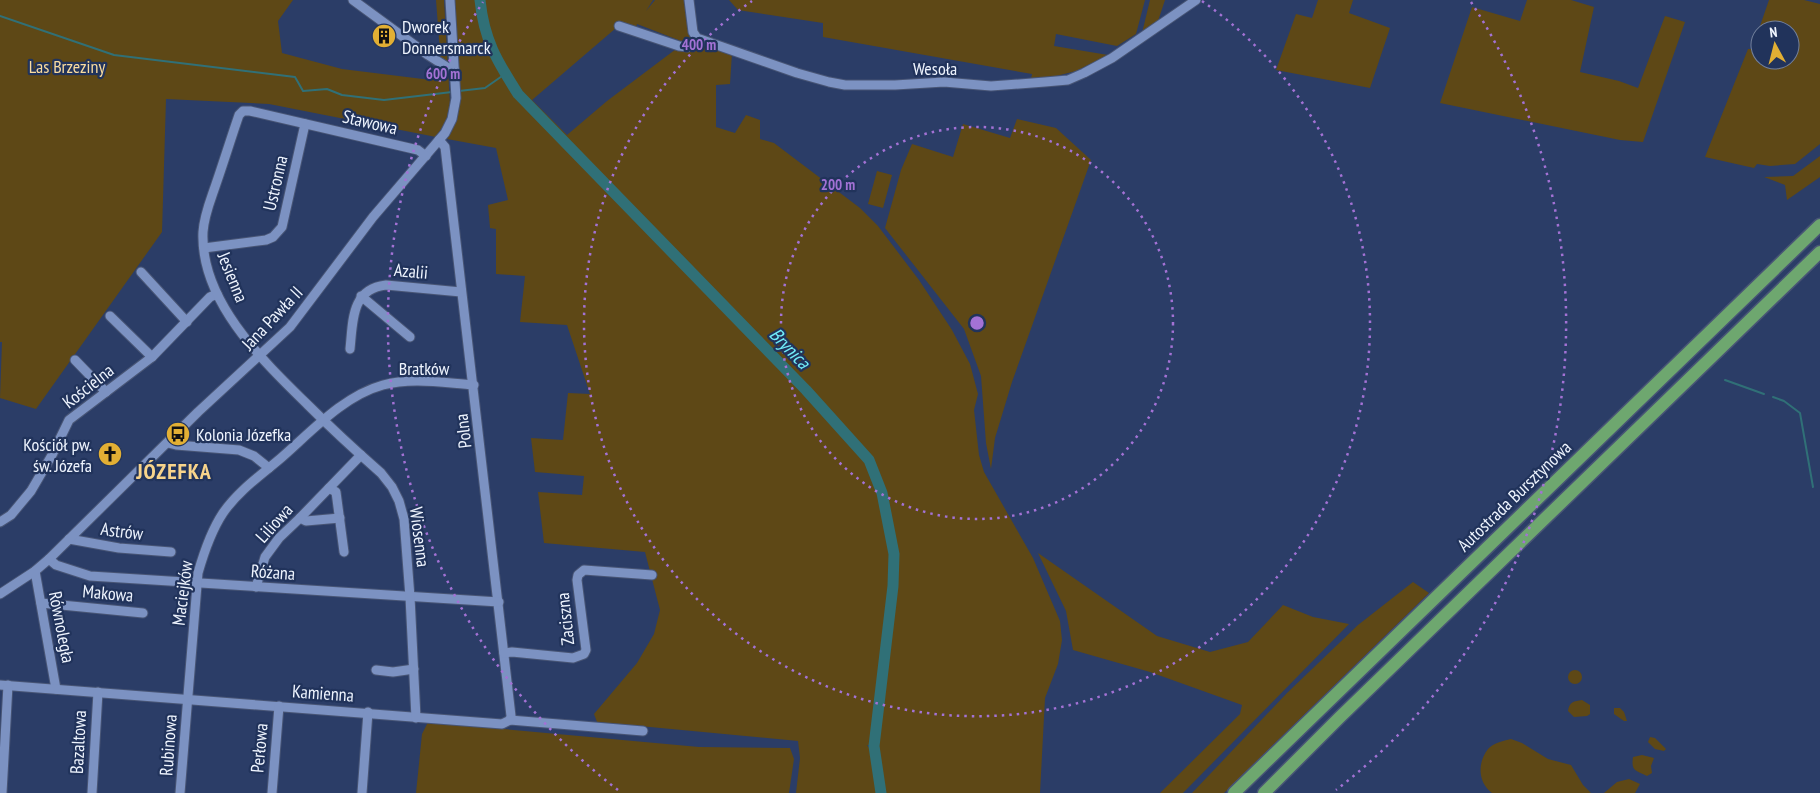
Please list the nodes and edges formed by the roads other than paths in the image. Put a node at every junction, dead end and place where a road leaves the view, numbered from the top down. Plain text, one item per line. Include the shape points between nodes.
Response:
1 (353, 0) edge
2 (450, 0) edge
3 (690, 0) edge
4 (1196, 0) edge
5 (619, 26) dead end
6 (697, 38) junction
7 (454, 69) junction
8 (239, 115) joint
9 (305, 124) junction
10 (439, 140) junction
11 (426, 156) junction
12 (1820, 225) edge
13 (204, 248) junction
14 (1820, 252) edge
15 (141, 272) dead end
16 (461, 292) junction
17 (218, 294) junction
18 (362, 296) junction
19 (110, 316) dead end
20 (187, 322) junction
21 (410, 338) dead end
22 (350, 349) dead end
23 (152, 357) junction
24 (260, 357) junction
25 (75, 360) dead end
26 (474, 386) junction
27 (106, 392) junction
28 (324, 421) junction
29 (168, 443) junction
30 (361, 455) junction
31 (270, 468) junction
32 (329, 488) junction
33 (300, 518) junction
34 (340, 518) junction
35 (0, 522) edge
36 (69, 539) junction
37 (170, 552) dead end
38 (344, 552) dead end
39 (49, 559) junction
40 (35, 571) junction
41 (652, 575) dead end
42 (197, 583) junction
43 (256, 587) junction
44 (0, 594) edge
45 (410, 597) junction
46 (499, 602) junction
47 (41, 603) junction
48 (143, 613) dead end
49 (504, 653) junction
50 (414, 669) junction
51 (376, 670) dead end
52 (4, 685) edge
53 (56, 689) junction
54 (98, 692) junction
55 (188, 699) junction
56 (279, 706) junction
57 (368, 712) junction
58 (416, 718) junction
59 (510, 720) junction
60 (643, 731) dead end
61 (2, 793) edge
62 (92, 793) edge
63 (180, 793) edge
64 (272, 793) edge
65 (362, 793) edge
66 (1234, 793) edge
67 (1264, 793) edge

1 - 7 street via 428,55
2 - 7 street, Jana Pawła II
3 - 6 street via 693,32
4 - 6 street, Wesoła via 1112,58 1068,80 991,86 944,82 846,85 798,73
5 - 6 street via 679,46 693,45
7 - 10 street, Jana Pawła II via 456,98 452,120
8 - 9 street, Stawowa via 250,111
8 - 13 street, Jesienna via 207,211
9 - 11 street, Stawowa via 418,150
9 - 13 street, Ustronna via 278,233 266,240
10 - 11 street, Jana Pawła II
10 - 16 street, Polna via 445,147
11 - 24 street, Jana Pawła II via 373,217 290,328
12 - 66 highway, Autostrada Bursztynowa
13 - 17 street, Jesienna
14 - 67 highway
15 - 20 street
16 - 18 street, Azalii via 386,285 377,286
16 - 26 street, Polna
17 - 20 street, Kościelna via 210,297
17 - 24 street, Jesienna via 244,338
18 - 21 street
18 - 22 street via 355,310
19 - 23 street
20 - 23 street, Kościelna
23 - 27 street, Kościelna
24 - 28 street, Wiosenna
24 - 29 street, Jana Pawła II
25 - 27 street
26 - 28 street, Bratków via 423,381 382,385 359,395
26 - 46 street, Polna
27 - 35 street, Kościelna via 68,420 31,491
28 - 30 street, Wiosenna
28 - 31 street, Maciejków
29 - 31 street via 239,450
29 - 36 street, Jana Pawła II
30 - 32 street, Liliowa
30 - 45 street, Wiosenna via 381,473 399,501 404,519
31 - 42 street, Maciejków via 240,493 222,514 208,541
32 - 33 street, Liliowa
32 - 34 street via 336,492
33 - 34 street via 306,521
33 - 43 street, Liliowa via 265,557
34 - 38 street
36 - 37 street, Astrów via 119,548
36 - 39 street, Jana Pawła II
39 - 40 street, Jana Pawła II
39 - 42 street, Różana via 56,565 90,576
40 - 44 street, Jana Pawła II
40 - 47 street, Równoległa
41 - 49 street, Zaciszna via 584,570 578,576 584,654 574,658
42 - 43 street, Różana
42 - 55 street, Maciejków
43 - 45 street, Różana
45 - 46 street, Różana
45 - 50 street, Wiosenna
46 - 49 street, Polna
47 - 48 street, Makowa
47 - 53 street, Równoległa
49 - 59 street, Polna
50 - 51 street
50 - 58 street, Wiosenna
52 - 53 street, Kamienna
52 - 61 street
53 - 54 street, Kamienna
54 - 55 street, Kamienna
54 - 62 street, Bazaltowa
55 - 56 street, Kamienna
55 - 63 street, Rubinowa
56 - 57 street, Kamienna
56 - 64 street, Perłowa
57 - 58 street, Kamienna
57 - 65 street
58 - 59 street, Kamienna via 502,724
59 - 60 street, Kamienna

